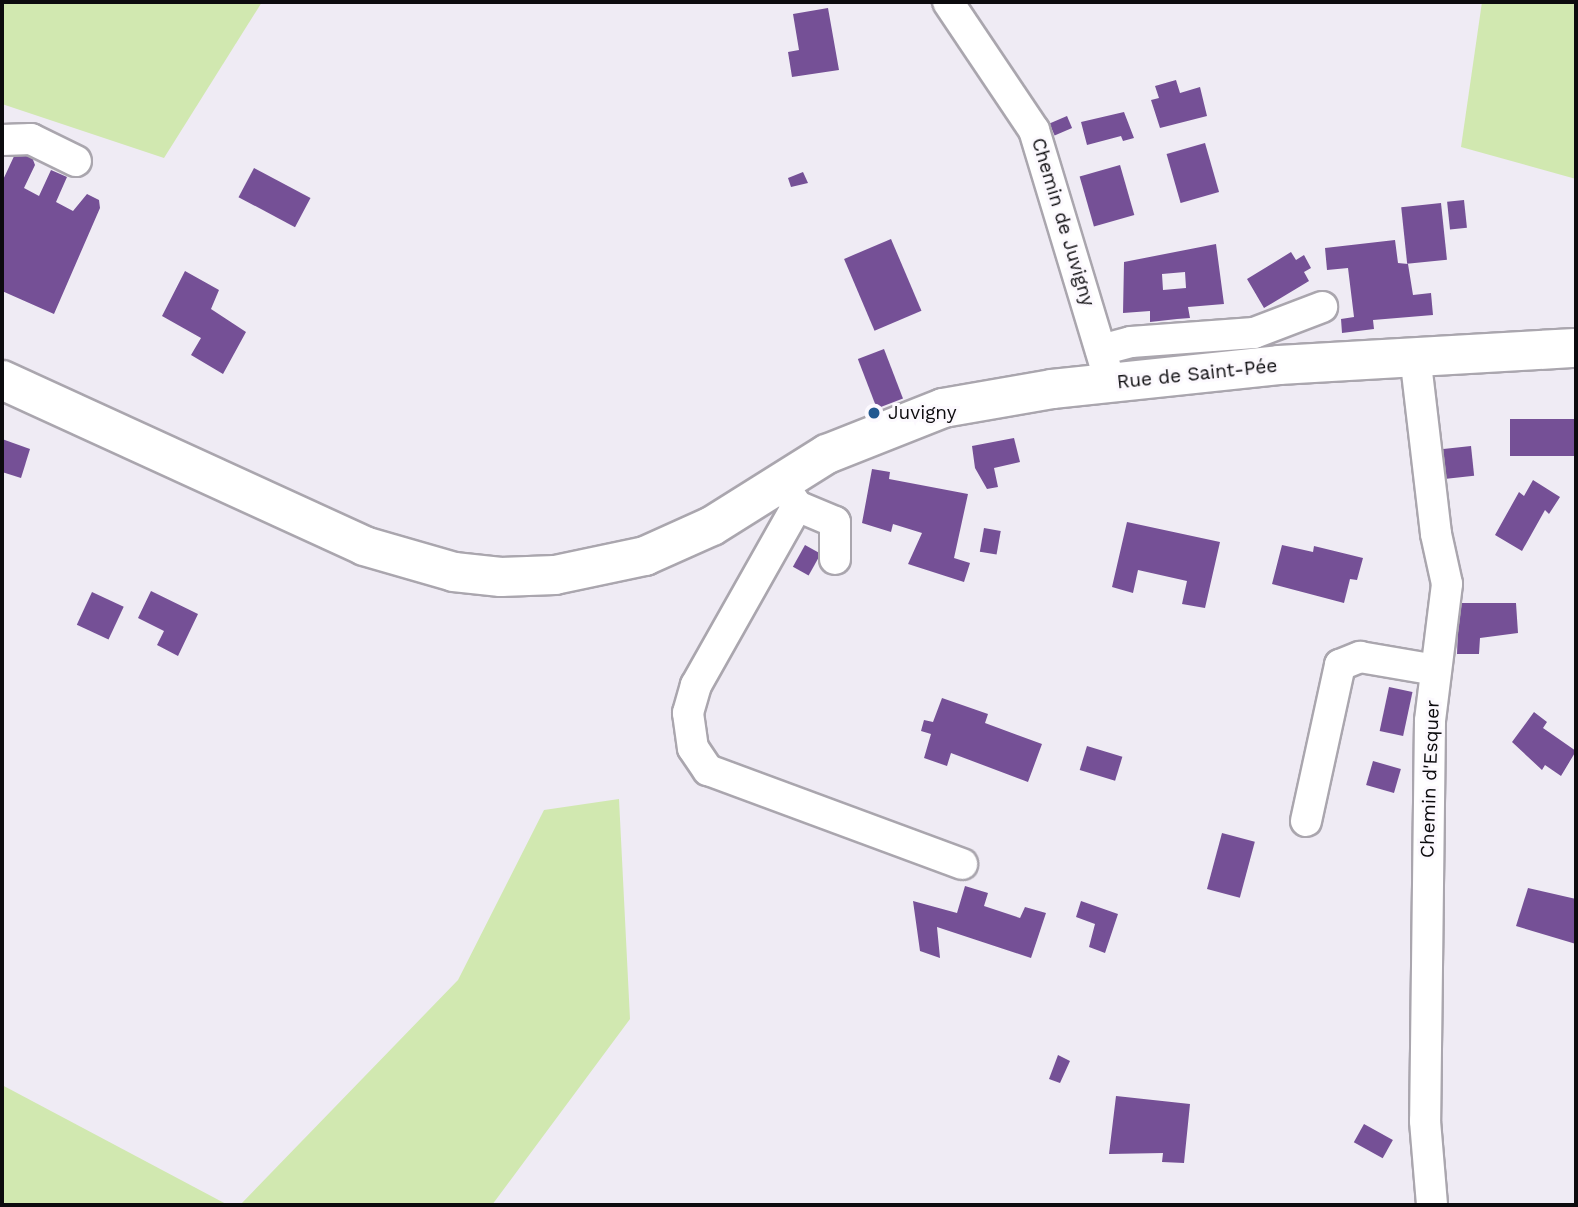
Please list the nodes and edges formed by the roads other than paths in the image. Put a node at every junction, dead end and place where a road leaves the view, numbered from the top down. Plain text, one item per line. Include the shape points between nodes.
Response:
1 (948, 2) edge
2 (2, 140) edge
3 (76, 161) dead end
4 (1322, 307) dead end
5 (1576, 348) edge
6 (1415, 355) junction
7 (1106, 366) junction
8 (2, 380) edge
9 (789, 494) junction
10 (835, 559) dead end
11 (1436, 670) junction
12 (1306, 821) dead end
13 (962, 864) dead end
14 (1432, 1205) edge

1 - 7 street, Chemin de Juvigny via 1034,130
2 - 3 street via 32,139
4 - 7 street via 1254,333 1132,342
5 - 6 main road, Rue de Saint-Pée
6 - 7 main road, Rue de Saint-Pée
6 - 11 street, Chemin d'Esquer via 1436,534 1447,584
7 - 9 main road, Rue de Saint-Pée via 943,408 827,453
8 - 9 main road, Rue de Saint-Pée via 320,526 411,561 454,572 501,577 555,575 645,556
9 - 10 street via 835,522
9 - 13 street via 696,685 688,713 693,748 708,770
11 - 12 street via 1360,657 1340,665
11 - 14 street, Chemin d'Esquer via 1430,720 1426,940 1425,1121

